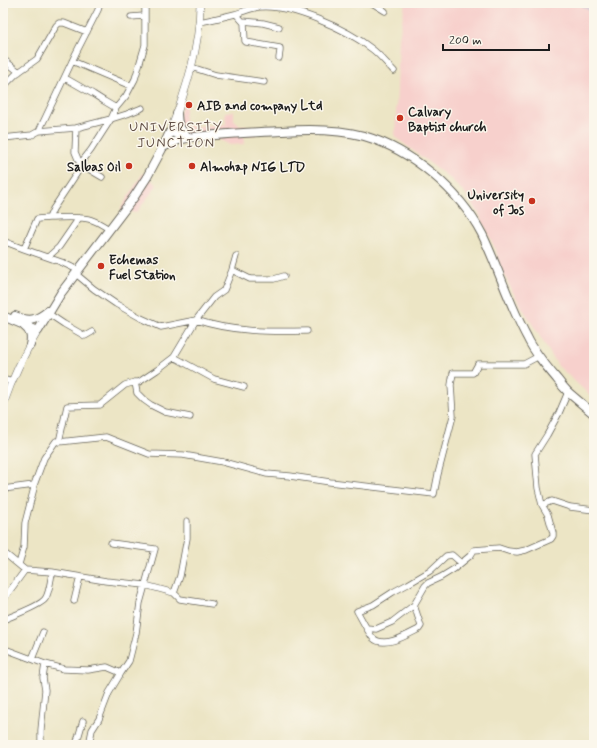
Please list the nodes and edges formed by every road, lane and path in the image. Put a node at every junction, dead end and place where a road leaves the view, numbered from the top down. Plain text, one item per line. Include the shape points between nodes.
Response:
1 (100, 3) edge
2 (145, 3) edge
3 (200, 3) edge
4 (372, 3) edge
5 (385, 12) dead end
6 (236, 14) junction
7 (131, 16) dead end
8 (144, 16) junction
9 (243, 21) junction
10 (199, 22) junction
11 (279, 27) dead end
12 (87, 32) junction
13 (279, 58) dead end
14 (3, 59) edge
15 (72, 61) junction
16 (191, 67) junction
17 (394, 71) dead end
18 (19, 72) junction
19 (65, 78) junction
20 (264, 82) dead end
21 (131, 86) junction
22 (3, 87) edge
23 (116, 108) junction
24 (142, 108) dead end
25 (177, 114) junction
26 (111, 119) junction
27 (76, 128) junction
28 (39, 131) junction
29 (170, 134) junction
30 (187, 137) junction
31 (3, 138) edge
32 (164, 147) junction
33 (80, 164) junction
34 (102, 177) dead end
35 (49, 218) junction
36 (78, 218) junction
37 (109, 229) junction
38 (3, 241) edge
39 (24, 249) junction
40 (236, 256) dead end
41 (48, 258) junction
42 (232, 270) junction
43 (77, 272) junction
44 (284, 276) dead end
45 (51, 311) junction
46 (3, 312) edge
47 (3, 316) edge
48 (196, 320) junction
49 (24, 325) junction
50 (38, 331) junction
51 (307, 331) dead end
52 (92, 332) dead end
53 (30, 345) junction
54 (539, 356) junction
55 (174, 357) junction
56 (3, 379) edge
57 (12, 382) junction
58 (135, 382) junction
59 (244, 387) dead end
60 (568, 392) junction
61 (3, 406) edge
62 (594, 414) edge
63 (190, 417) dead end
64 (59, 442) junction
65 (34, 484) junction
66 (3, 489) edge
67 (542, 505) junction
68 (594, 510) edge
69 (187, 521) dead end
70 (112, 543) dead end
71 (3, 552) edge
72 (461, 563) junction
73 (19, 564) junction
74 (25, 570) junction
75 (52, 572) junction
76 (80, 577) junction
77 (145, 585) junction
78 (174, 593) junction
79 (3, 600) edge
80 (74, 601) dead end
81 (212, 604) dead end
82 (414, 605) junction
83 (3, 620) edge
84 (367, 628) junction
85 (43, 632) dead end
86 (3, 637) edge
87 (5, 649) junction
88 (32, 659) junction
89 (45, 664) junction
90 (120, 673) junction
91 (3, 686) edge
92 (83, 721) dead end
93 (43, 745) edge
94 (76, 745) edge
95 (89, 745) edge

1 - 12 street
2 - 8 street
3 - 10 main road
4 - 5 street
6 - 9 street
6 - 10 street
6 - 17 street via 257,7 266,7 307,15 352,35 373,50
7 - 8 street
8 - 21 street via 145,45
9 - 11 street
9 - 13 street via 245,41 280,48
10 - 16 main road
12 - 15 street
12 - 18 street via 59,23 37,58
14 - 18 street
15 - 19 street
15 - 21 street
16 - 20 street via 216,75
16 - 25 main road
18 - 22 street
19 - 23 street
19 - 28 street
21 - 23 street
23 - 26 street
24 - 26 street
25 - 29 main road
25 - 30 highway via 178,124
26 - 27 street
26 - 33 street
27 - 28 street
27 - 33 street via 75,152
28 - 31 street via 32,135
29 - 30 highway
29 - 32 highway
30 - 32 highway
30 - 54 highway via 293,130 334,131 374,139 416,161 447,187 472,216 527,338
32 - 37 highway via 141,186
33 - 34 street
33 - 35 street
35 - 36 street
35 - 39 street via 37,219
36 - 37 street via 91,220
36 - 41 street via 59,247
37 - 43 highway
38 - 39 street
39 - 41 street
40 - 42 street
41 - 43 street
42 - 44 street via 250,279 274,279
42 - 48 street via 224,290
43 - 45 highway
43 - 48 street via 94,289 116,304 161,327
45 - 46 highway via 35,319 25,319
45 - 50 highway
45 - 52 street via 64,324 85,336
47 - 49 highway
48 - 51 street via 248,331
48 - 55 street
49 - 50 highway
49 - 53 highway via 30,332
50 - 53 main road
53 - 57 main road
54 - 60 highway
54 - 64 street via 524,364 478,364 473,373 453,373 453,416 434,494 267,474 183,455 149,454 106,436
55 - 58 street
55 - 59 street via 214,379
56 - 57 street
57 - 61 main road
58 - 63 street via 137,392 151,405 165,412
58 - 64 street via 125,385 100,404 67,406
60 - 62 highway
60 - 67 street via 559,414 535,454
64 - 65 street via 56,441 44,458
65 - 66 street
65 - 73 street
67 - 68 street via 552,501 570,507
67 - 72 street via 553,533 551,539 517,552 500,548 474,550
69 - 78 street via 187,538
70 - 77 street via 155,549
71 - 73 street
72 - 82 street via 428,583
72 - 84 street via 452,555 446,556 408,584 373,605 357,610
73 - 74 street
74 - 75 street
74 - 79 street
75 - 76 street
75 - 83 street via 45,599
76 - 77 street
76 - 80 street
77 - 78 street
77 - 90 street via 129,661
78 - 81 street via 180,599
82 - 84 street via 388,624 376,629
82 - 84 street via 421,626 419,629 389,642 379,642 372,637
85 - 88 street
86 - 87 street
87 - 88 street
87 - 91 street
88 - 89 street
89 - 90 street via 64,669 88,670 107,667
89 - 93 street via 41,730
90 - 95 street via 92,730
92 - 94 street

